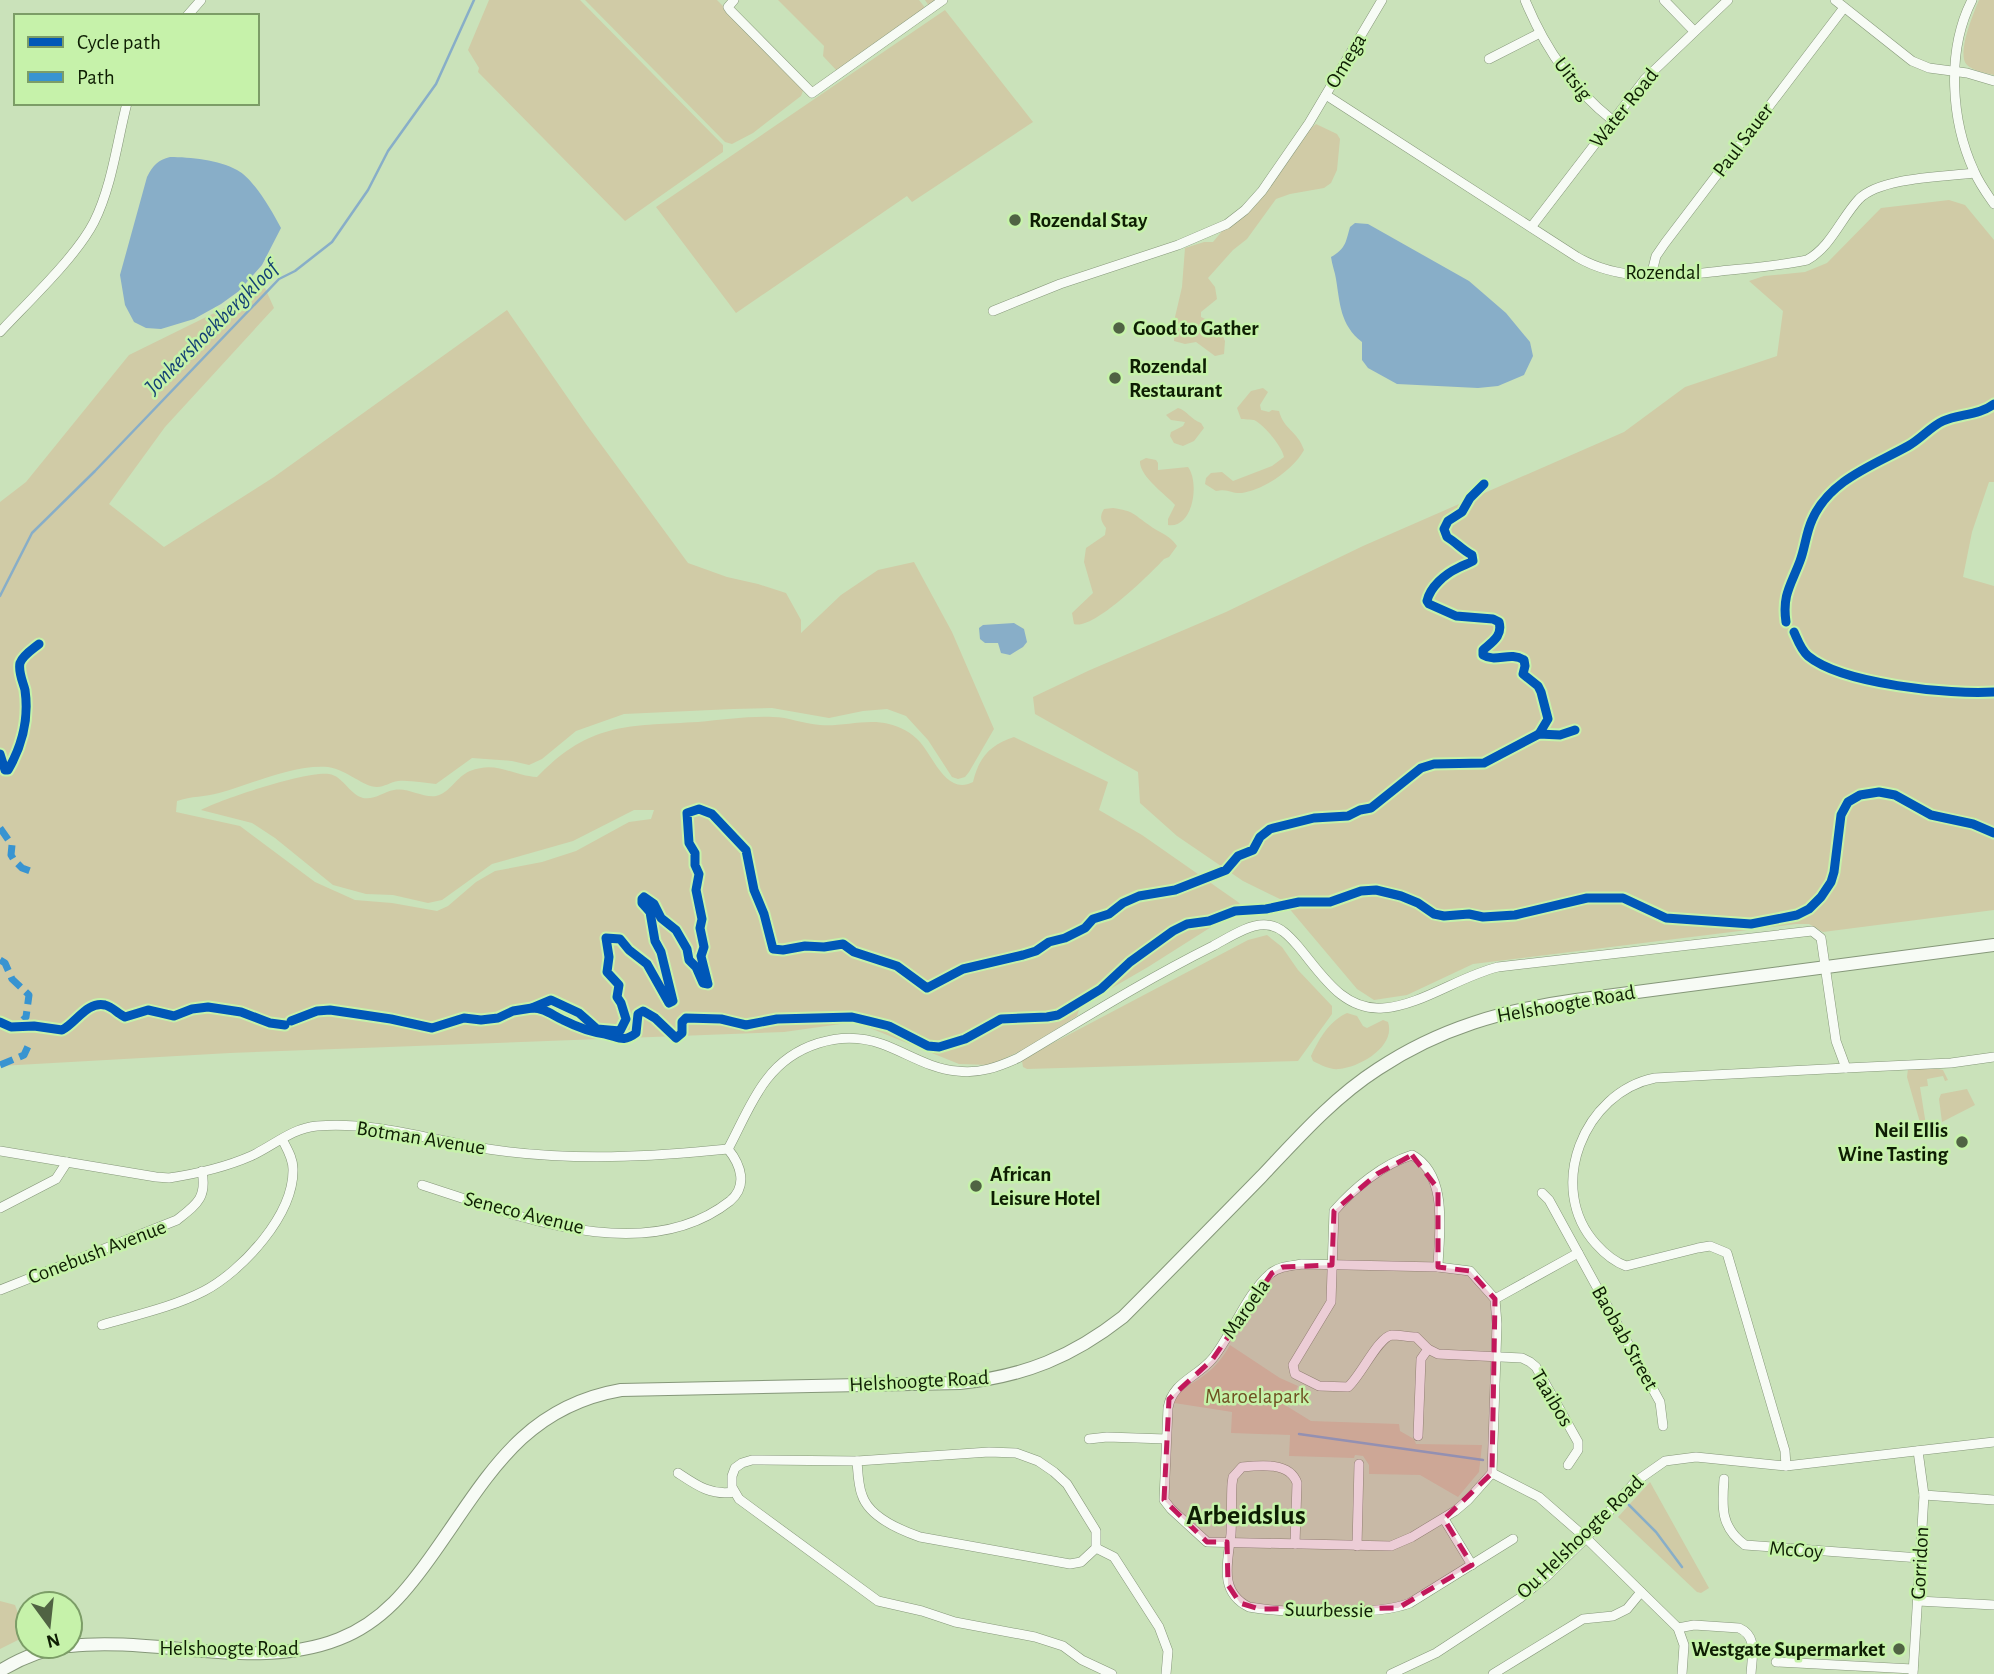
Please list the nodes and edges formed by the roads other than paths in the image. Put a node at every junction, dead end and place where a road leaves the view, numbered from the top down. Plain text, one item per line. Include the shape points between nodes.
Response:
1 (201, 0) edge
2 (734, 0) edge
3 (943, 0) edge
4 (1382, 0) edge
5 (1525, 0) edge
6 (1664, 0) edge
7 (1728, 0) edge
8 (1835, 0) edge
9 (1972, 0) edge
10 (1843, 9) junction
11 (189, 14) edge
12 (1694, 32) junction
13 (1540, 33) junction
14 (1489, 59) dead end
15 (1956, 71) junction
16 (1994, 81) edge
17 (1326, 95) junction
18 (127, 105) edge
19 (1611, 119) junction
20 (1974, 173) junction
21 (1994, 204) edge
22 (1532, 226) junction
23 (1651, 276) junction
24 (993, 311) dead end
25 (0, 332) edge
26 (1994, 945) edge
27 (1825, 967) junction
28 (1994, 1057) edge
29 (1846, 1068) junction
30 (282, 1139) junction
31 (728, 1149) junction
32 (0, 1151) edge
33 (67, 1162) junction
34 (202, 1171) junction
35 (422, 1185) dead end
36 (1542, 1193) dead end
37 (0, 1208) edge
38 (1578, 1253) junction
39 (1332, 1265) junction
40 (1438, 1267) junction
41 (0, 1290) edge
42 (1495, 1299) junction
43 (102, 1325) dead end
44 (1428, 1349) junction
45 (1495, 1356) junction
46 (1663, 1426) dead end
47 (1418, 1436) dead end
48 (1089, 1439) dead end
49 (1166, 1439) junction
50 (1994, 1442) edge
51 (1918, 1451) junction
52 (857, 1461) junction
53 (1359, 1464) dead end
54 (1568, 1465) dead end
55 (1786, 1466) junction
56 (678, 1473) dead end
57 (1492, 1473) junction
58 (1724, 1479) dead end
59 (734, 1492) junction
60 (1924, 1495) junction
61 (1994, 1500) edge
62 (1444, 1519) junction
63 (1586, 1538) junction
64 (1513, 1539) dead end
65 (1229, 1543) junction
66 (1295, 1544) junction
67 (1357, 1546) junction
68 (1096, 1548) junction
69 (1920, 1558) junction
70 (1472, 1565) junction
71 (1641, 1592) junction
72 (1918, 1601) junction
73 (1994, 1605) edge
74 (1678, 1628) junction
75 (84, 1646) edge
76 (18, 1660) edge
77 (1776, 1661) dead end
78 (1826, 1670) edge
79 (0, 1671) edge
80 (1913, 1672) edge
81 (1112, 1674) edge
82 (1166, 1674) edge
83 (1391, 1674) edge
84 (1493, 1674) edge
85 (1682, 1674) edge
86 (1751, 1674) edge

1 - 11 street
2 - 3 street via 730,10 812,93
4 - 17 street, Omega
5 - 13 street, Uitsig
6 - 12 street
7 - 12 street, Water Road
8 - 10 street
9 - 15 street via 1962,27
10 - 15 street via 1912,61
10 - 23 street, Paul Sauer via 1656,256
12 - 19 street, Water Road
13 - 14 street
13 - 19 street, Uitsig via 1587,100
15 - 16 street
15 - 20 street via 1959,123
17 - 22 street, Rozendal
17 - 24 street, Omega via 1262,191 1227,224
18 - 25 street via 94,222 81,243
19 - 22 street, Water Road
20 - 21 street
20 - 23 street, Rozendal via 1903,182 1866,193 1820,252 1807,260
22 - 23 street, Rozendal via 1589,264
26 - 27 main road, Helshoogte Road
27 - 29 street via 1836,1041
27 - 31 street via 1821,938 1805,930 1498,967 1407,1003 1369,1008 1344,999 1286,933 1256,926 1137,985 1018,1058 979,1072 956,1072 859,1040 800,1049 766,1081
27 - 75 main road, Helshoogte Road via 1526,1007 1481,1019 1411,1049 1332,1104 1123,1317 1085,1345 1036,1367 960,1383 621,1390 593,1396 542,1420 510,1449 395,1602 341,1638 278,1652
28 - 29 street
29 - 55 street via 1640,1081 1606,1103 1584,1132 1576,1153 1574,1199 1581,1220 1591,1238 1620,1264 1710,1246 1727,1253
30 - 31 street, Botman Avenue via 308,1127 371,1126 555,1157
30 - 34 street, Botman Avenue via 247,1158
30 - 43 street via 291,1155 292,1180 285,1204 244,1262 203,1291
31 - 35 street, Seneco Avenue via 740,1168 735,1196 684,1225 650,1232 557,1226
32 - 33 street, Botman Avenue
33 - 34 street, Botman Avenue via 156,1177
33 - 37 street via 56,1179
34 - 41 street, Conebush Avenue via 204,1191 199,1201 177,1220
36 - 38 street, Baobab Street
38 - 42 street
38 - 46 street, Baobab Street via 1660,1402
39 - 40 street, Maroela
39 - 40 street via 1334,1211 1377,1174 1412,1155 1420,1159 1438,1189
39 - 44 street via 1331,1302 1293,1365 1294,1374 1319,1386 1348,1387 1384,1338 1416,1337
39 - 49 street, Maroela via 1283,1267 1263,1282 1212,1360 1175,1389 1169,1399
40 - 42 street, Maroela via 1470,1271
42 - 45 street
44 - 45 street via 1438,1354
44 - 47 street via 1421,1359
45 - 54 street, Taaibos via 1522,1358 1536,1367 1577,1442
45 - 57 street
48 - 49 street
49 - 65 street, Maroela via 1164,1500 1208,1542
50 - 51 street, Ou Helshoogte Road
51 - 55 street, Ou Helshoogte Road
51 - 60 street, Gorridon
52 - 59 street via 752,1460 735,1468
52 - 68 street via 989,1452 1016,1453 1038,1461 1067,1485 1096,1531
52 - 68 street via 863,1499 899,1529 1070,1564 1081,1562
53 - 67 street
55 - 63 street, Ou Helshoogte Road via 1696,1457 1665,1461 1636,1482
56 - 59 street via 705,1490
57 - 62 street, Maroela
57 - 63 street via 1539,1497
58 - 69 street, McCoy via 1721,1508 1745,1545
59 - 81 street via 878,1601 1035,1637 1063,1646
60 - 61 street
60 - 69 street, Gorridon
62 - 67 street, Maroela via 1391,1546
62 - 70 street
63 - 71 street
63 - 83 street, Ou Helshoogte Road via 1520,1598 1436,1653
64 - 70 street, Suurbessie
65 - 66 street, Maroela
65 - 66 street, Suurbessie via 1233,1477 1251,1466 1282,1467 1294,1477
65 - 70 street, Suurbessie via 1228,1585 1240,1603 1259,1609 1398,1608
66 - 67 street, Maroela
68 - 82 street via 1114,1557 1154,1618 1168,1651
69 - 72 street, Gorridon
71 - 74 street
71 - 84 street via 1627,1609 1614,1616 1583,1619
72 - 73 street
72 - 80 street, Gorridon
74 - 85 street via 1684,1645
74 - 86 street via 1694,1625 1745,1631 1753,1647
76 - 79 main road, Helshoogte Road
77 - 78 street
78 - 80 street

